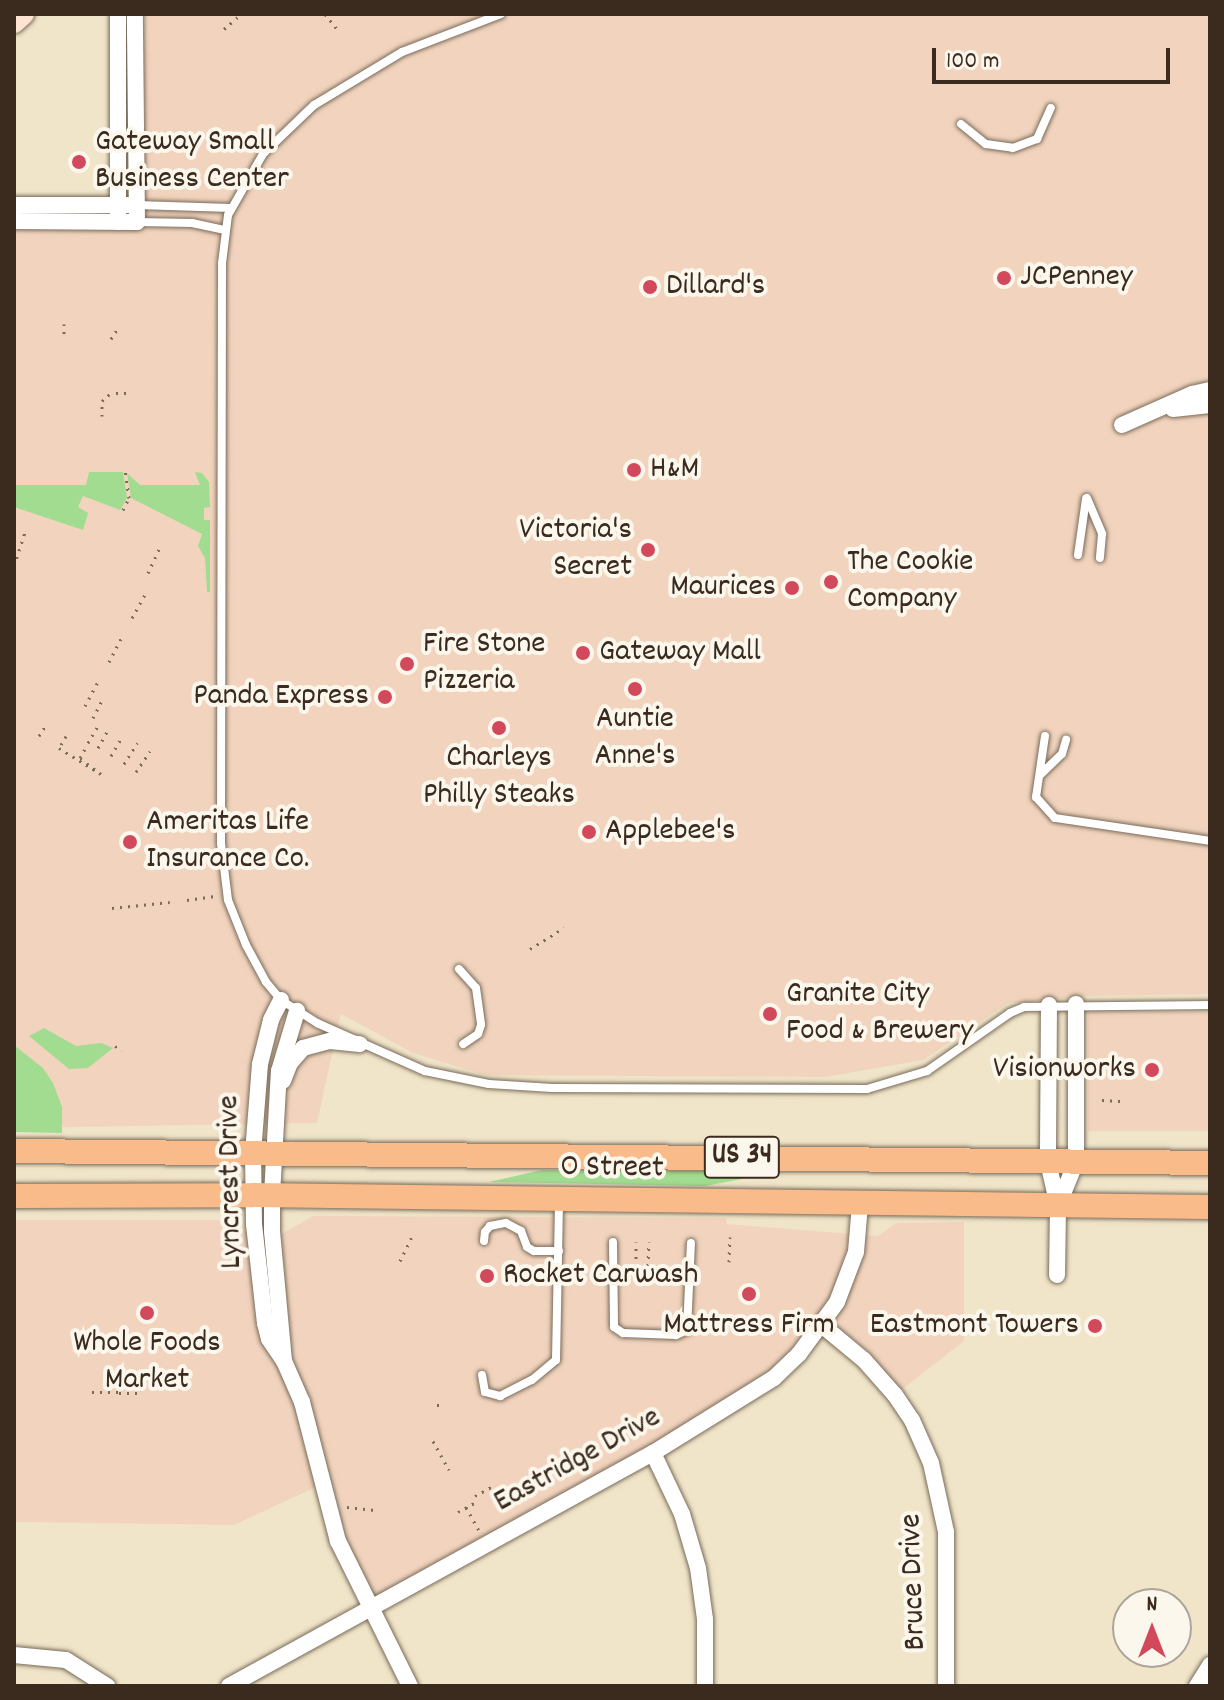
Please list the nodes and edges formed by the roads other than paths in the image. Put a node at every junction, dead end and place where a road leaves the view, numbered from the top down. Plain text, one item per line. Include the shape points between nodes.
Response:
1 (23, 14) edge
2 (118, 14) edge
3 (135, 14) edge
4 (501, 14) edge
5 (14, 22) edge
6 (1051, 108) dead end
7 (961, 124) dead end
8 (14, 205) edge
9 (231, 208) junction
10 (118, 214) junction
11 (137, 214) junction
12 (14, 221) edge
13 (225, 230) junction
14 (1210, 390) edge
15 (1210, 405) edge
16 (1078, 555) dead end
17 (1100, 558) dead end
18 (1045, 736) dead end
19 (1066, 740) dead end
20 (1039, 776) junction
21 (1210, 841) edge
22 (459, 969) dead end
23 (281, 1000) junction
24 (1076, 1004) junction
25 (1049, 1005) junction
26 (1210, 1005) edge
27 (297, 1011) junction
28 (360, 1044) junction
29 (463, 1044) dead end
30 (281, 1086) junction
31 (14, 1151) edge
32 (264, 1152) junction
33 (1048, 1162) junction
34 (1076, 1162) junction
35 (1210, 1163) edge
36 (263, 1195) junction
37 (14, 1196) edge
38 (559, 1200) junction
39 (860, 1204) junction
40 (1058, 1206) junction
41 (1210, 1207) edge
42 (484, 1241) dead end
43 (613, 1242) dead end
44 (691, 1243) dead end
45 (559, 1251) junction
46 (1057, 1275) dead end
47 (823, 1326) junction
48 (482, 1375) dead end
49 (653, 1453) junction
50 (371, 1607) junction
51 (14, 1655) edge
52 (1210, 1665) edge
53 (107, 1686) edge
54 (229, 1686) edge
55 (410, 1686) edge
56 (705, 1686) edge
57 (946, 1686) edge
58 (1197, 1686) edge

1 - 5 main road
2 - 10 street
3 - 11 street
4 - 9 lane via 402,52 328,95 263,154
6 - 7 lane via 1037,139 1013,148 986,144
8 - 10 street
9 - 11 lane
9 - 13 lane
10 - 11 street
10 - 12 street
11 - 13 lane
13 - 23 lane via 222,862 236,923 255,964
14 - 15 street via 1122,425 1167,410
16 - 17 lane via 1087,498 1102,534
18 - 20 lane
19 - 20 lane via 1062,754
20 - 21 lane via 1036,797 1055,818
22 - 29 lane via 476,988 481,1025 478,1034
23 - 27 lane
23 - 32 street, Lyncrest Drive via 260,1064
24 - 25 lane
24 - 26 lane
24 - 34 street
25 - 28 lane via 1010,1013 913,1078 846,1090 489,1084 425,1071
25 - 33 street
27 - 28 lane
27 - 30 street, Lyncrest Drive via 282,1054
28 - 30 street via 330,1041 303,1048
30 - 32 street, Lyncrest Drive
31 - 32 main road, O Street / US 34
32 - 33 main road, O Street / US 34
32 - 36 street, Lyncrest Drive
33 - 34 main road, O Street / US 34
33 - 40 street
34 - 35 main road, O Street / US 34
34 - 40 street
36 - 37 main road, O Street / US 34
36 - 38 main road, O Street / US 34
36 - 50 street, Lyncrest Drive via 269,1339 284,1361 310,1426 332,1526
38 - 39 main road, O Street / US 34
38 - 45 lane
39 - 40 main road, O Street / US 34
39 - 47 street, Eastridge Drive via 850,1274
40 - 41 main road, O Street / US 34
40 - 46 street
42 - 45 lane via 490,1226 506,1223 521,1231 534,1251
43 - 44 lane via 614,1327 623,1333 676,1335 687,1330
45 - 48 lane via 556,1360 500,1396 485,1392
47 - 49 street, Eastridge Drive via 774,1378
47 - 57 street, Bruce Drive via 895,1395 931,1463 946,1532
49 - 50 street, Eastridge Drive
49 - 56 street via 682,1514 698,1568
50 - 54 street, Eastridge Drive
50 - 55 street, Lyncrest Drive
51 - 53 street via 66,1660
52 - 58 street

